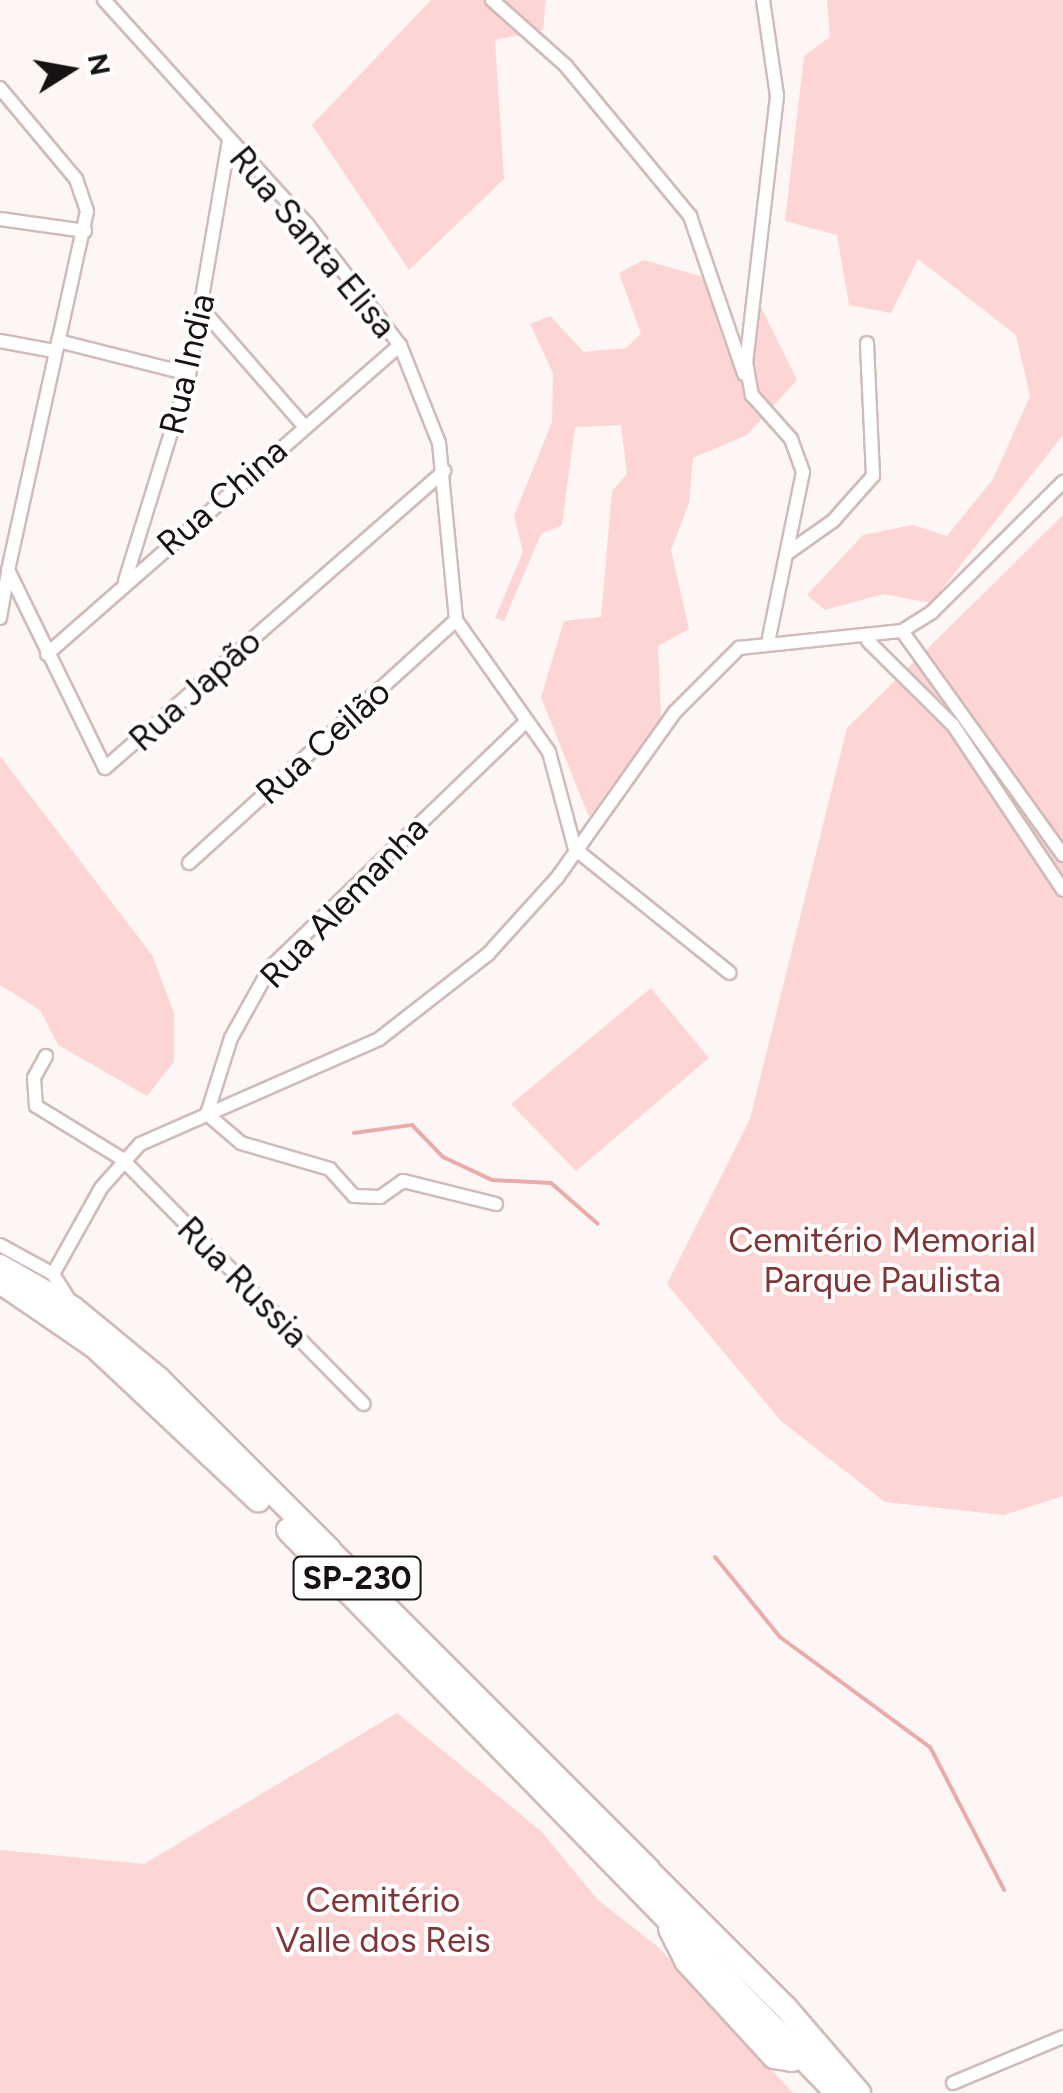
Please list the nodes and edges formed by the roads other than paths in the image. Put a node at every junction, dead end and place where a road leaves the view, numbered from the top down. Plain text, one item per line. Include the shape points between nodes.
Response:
1 (104, 0) edge
2 (492, 0) edge
3 (763, 0) edge
4 (0, 88) edge
5 (228, 140) junction
6 (0, 219) edge
7 (84, 230) junction
8 (202, 309) junction
9 (0, 341) edge
10 (867, 344) dead end
11 (56, 346) junction
12 (400, 346) junction
13 (188, 374) junction
14 (748, 380) junction
15 (304, 426) junction
16 (444, 471) junction
17 (1063, 482) edge
18 (788, 552) junction
19 (8, 570) junction
20 (124, 583) junction
21 (0, 618) edge
22 (456, 620) junction
23 (902, 631) junction
24 (769, 638) junction
25 (868, 641) junction
26 (47, 654) junction
27 (527, 721) junction
28 (575, 848) junction
29 (1063, 855) edge
30 (189, 864) dead end
31 (1063, 890) edge
32 (730, 973) dead end
33 (46, 1056) dead end
34 (207, 1114) junction
35 (122, 1160) junction
36 (496, 1204) dead end
37 (0, 1245) edge
38 (0, 1266) edge
39 (53, 1274) junction
40 (0, 1282) edge
41 (73, 1308) junction
42 (364, 1404) dead end
43 (1063, 2037) edge
44 (810, 2047) junction
45 (952, 2083) dead end
46 (836, 2093) edge
47 (859, 2093) edge

1 - 5 street, Rua Santa Elisa
2 - 14 street via 566,66 690,216
3 - 14 street via 776,96
4 - 7 street via 76,179
5 - 8 street, Rua India
5 - 12 street, Rua Santa Elisa
6 - 7 street
7 - 11 street
8 - 13 street, Rua India
8 - 15 street
9 - 11 street
10 - 18 street via 873,476 833,521
11 - 13 street
11 - 19 street
12 - 15 street, Rua China
12 - 16 street, Rua Santa Elisa
13 - 20 street, Rua India
14 - 18 street via 801,456
15 - 20 street, Rua China
16 - 22 street, Rua Santa Elisa
16 - 26 street, Rua Japão via 105,768
17 - 23 street via 932,612
18 - 24 street
19 - 21 street
19 - 26 street, Rua Japão
20 - 26 street, Rua China
22 - 27 street
22 - 30 street, Rua Ceilão
23 - 25 street
23 - 29 street
24 - 25 street
24 - 28 street via 739,648 675,712
25 - 31 street via 953,725
27 - 28 street via 562,785
27 - 34 street, Rua Alemanha via 270,968 231,1038
28 - 32 street
28 - 34 street via 488,954 429,1006 272,1092
33 - 35 street, Rua Russia via 34,1078 36,1106
34 - 35 street
34 - 36 street via 241,1143 318,1162 354,1196 380,1197 404,1181
35 - 39 street
35 - 42 street, Rua Russia
37 - 39 street
38 - 41 highway, SP-230
39 - 41 street
40 - 44 highway, SP-230 via 95,1347 174,1418 657,1908
41 - 44 highway, SP-230 via 159,1379 692,1917
43 - 45 street
44 - 46 highway, SP-230
44 - 47 highway

